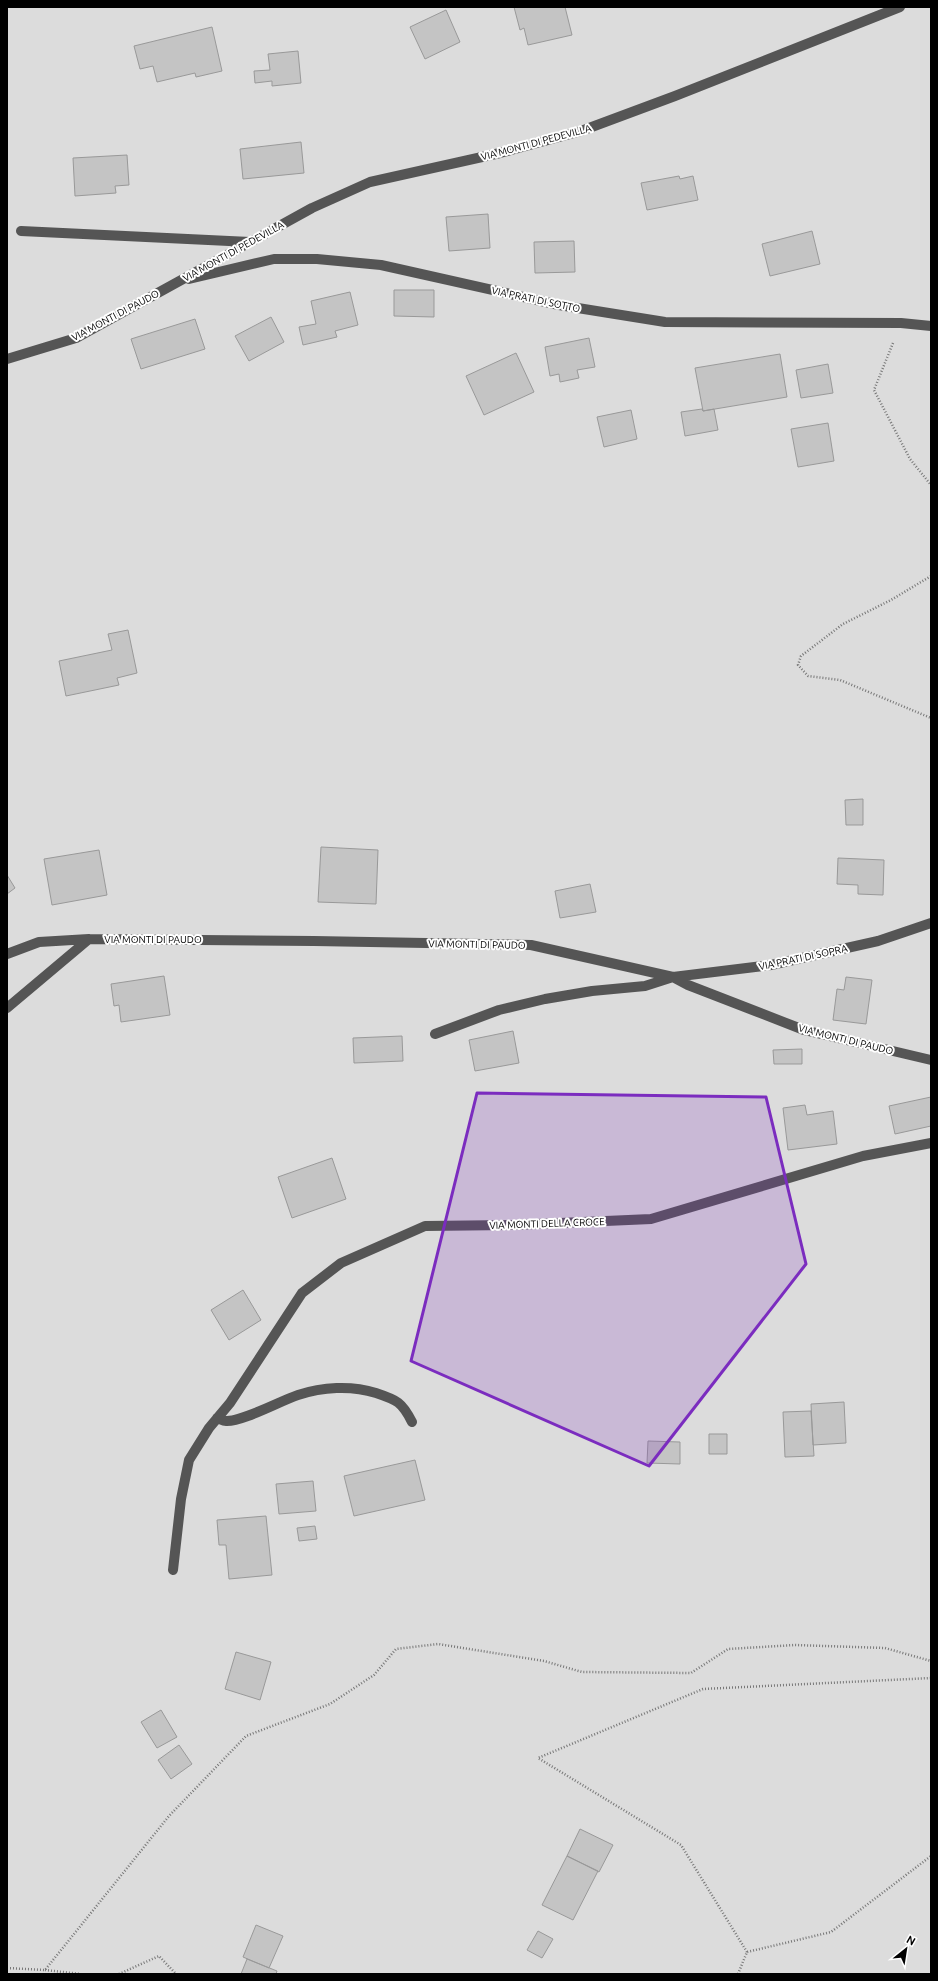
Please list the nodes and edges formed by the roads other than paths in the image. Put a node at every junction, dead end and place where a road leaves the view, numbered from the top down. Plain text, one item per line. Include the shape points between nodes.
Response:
1 (900, 7) edge
2 (21, 231) dead end
3 (250, 242) junction
4 (176, 283) junction
5 (931, 326) edge
6 (7, 359) edge
7 (931, 923) edge
8 (89, 939) junction
9 (7, 954) edge
10 (673, 977) junction
11 (7, 1008) edge
12 (435, 1034) dead end
13 (931, 1060) edge
14 (931, 1143) edge
15 (217, 1418) junction
16 (412, 1422) dead end
17 (172, 1570) dead end

1 - 3 street, VIA MONTI DI PEDEVILLA via 581,131 500,153 370,182 312,208
2 - 3 street
3 - 4 street, VIA MONTI DI PEDEVILLA
4 - 5 street, VIA PRATI DI SOTTO via 274,259 317,259 381,264 559,305 665,322 901,323
4 - 6 street, VIA MONTI DI PAUDO via 76,338
7 - 10 street, VIA PRATI DI SOPRA via 878,941 771,965
8 - 9 street, VIA MONTI DI PAUDO via 39,942
8 - 10 street, VIA MONTI DI PAUDO via 314,940 531,945
8 - 11 street
10 - 12 street via 645,986 592,991 499,1010
10 - 13 street, VIA MONTI DI PAUDO via 804,1030
14 - 15 street, VIA MONTI DELLA CROCE via 863,1156 651,1219 425,1226 342,1263 302,1293 230,1403
15 - 16 street via 225,1422 241,1418 299,1395 330,1388 362,1388 390,1397 404,1406
15 - 17 street, VIA MONTI DELLA CROCE via 189,1460

